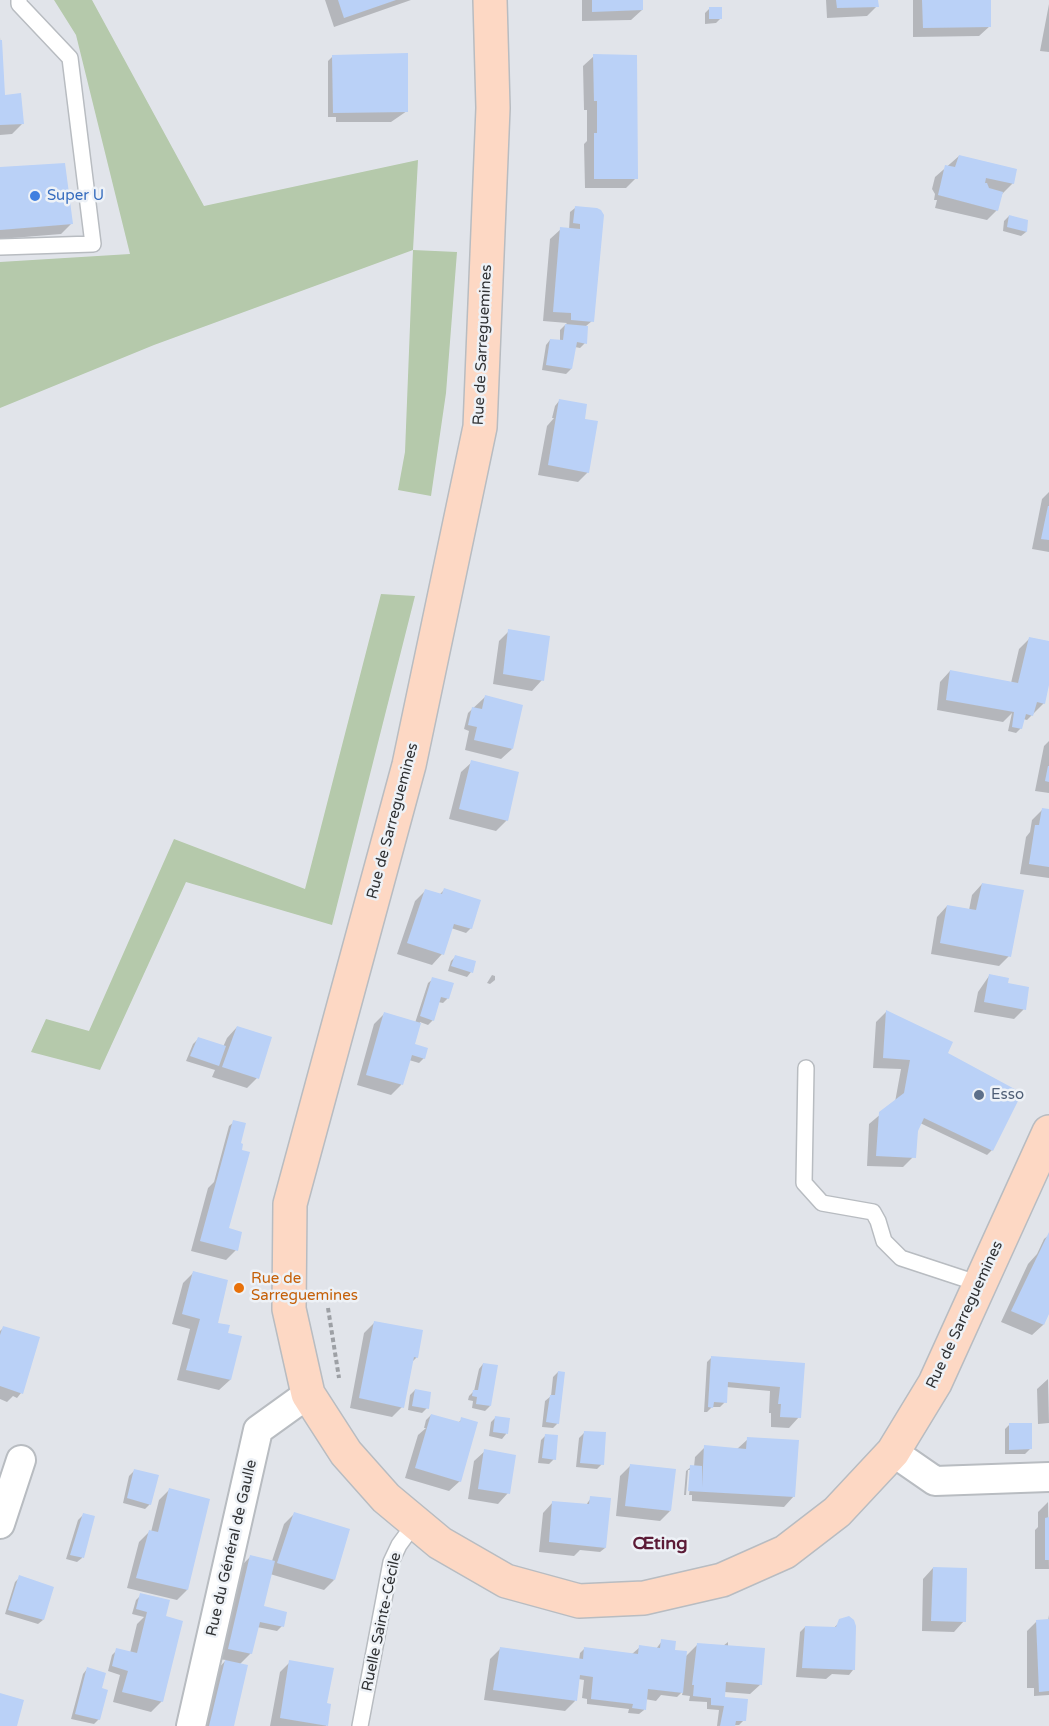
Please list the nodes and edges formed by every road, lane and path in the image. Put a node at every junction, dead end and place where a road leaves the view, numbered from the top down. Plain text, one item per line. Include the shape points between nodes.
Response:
1 (19, 0) edge
2 (490, 0) edge
3 (0, 247) edge
4 (806, 1068) dead end
5 (1049, 1132) edge
6 (980, 1284) junction
7 (328, 1308) dead end
8 (339, 1378) dead end
9 (308, 1394) junction
10 (893, 1452) junction
11 (21, 1460) dead end
12 (1049, 1478) edge
13 (415, 1523) junction
14 (0, 1524) edge
15 (191, 1726) edge
16 (360, 1726) edge

1 - 3 lane via 70,58 93,244
2 - 9 main road, Rue de Sarreguemines via 493,108 480,427 409,765 290,1204 289,1309
4 - 6 lane via 804,1184 822,1203 873,1212 885,1241 901,1258
5 - 6 main road, Rue de Sarreguemines
6 - 10 main road, Rue de Sarreguemines via 936,1383
7 - 8 path
9 - 13 main road, Rue de Sarreguemines via 346,1453 386,1498
9 - 15 street, Rue du Général de Gaulle via 258,1430
10 - 12 street via 935,1481
10 - 13 main road, Rue de Sarreguemines via 837,1512 785,1552 722,1580 644,1598 579,1601 506,1581 440,1543
11 - 14 street
13 - 16 lane, Ruelle Sainte-Cécile via 392,1562

